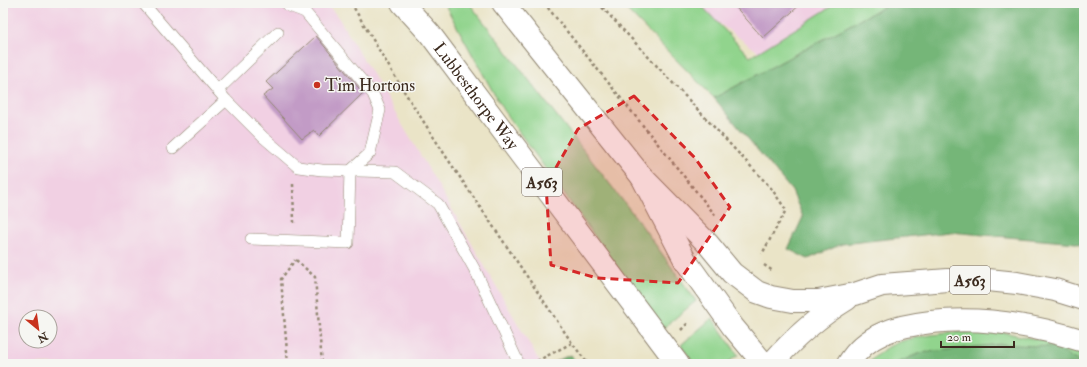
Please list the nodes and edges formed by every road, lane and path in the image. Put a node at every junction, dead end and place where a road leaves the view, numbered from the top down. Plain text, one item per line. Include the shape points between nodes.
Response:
1 (143, 3) edge
2 (286, 3) edge
3 (351, 3) edge
4 (402, 3) edge
5 (503, 3) edge
6 (544, 3) edge
7 (598, 3) edge
8 (304, 7) edge
9 (278, 32) dead end
10 (218, 90) junction
11 (226, 100) junction
12 (173, 148) dead end
13 (350, 171) junction
14 (642, 178) junction
15 (293, 183) dead end
16 (718, 218) dead end
17 (251, 239) dead end
18 (295, 241) junction
19 (762, 254) dead end
20 (759, 262) dead end
21 (855, 294) junction
22 (771, 297) junction
23 (1084, 299) edge
24 (1084, 341) edge
25 (572, 343) junction
26 (288, 364) edge
27 (322, 364) edge
28 (519, 364) edge
29 (531, 364) edge
30 (588, 364) edge
31 (678, 364) edge
32 (764, 364) edge
33 (771, 364) edge
34 (848, 364) edge

1 - 10 lane
2 - 8 lane via 289,6
3 - 25 path via 447,158
4 - 31 highway, Lubbesthorpe Way / A563 via 430,34
5 - 14 highway, A563
6 - 16 path
7 - 19 path via 771,188 786,210
8 - 13 lane via 373,94 380,110 370,153
9 - 10 lane
10 - 11 lane
11 - 12 lane
11 - 13 lane via 298,167
13 - 18 lane via 348,243
13 - 28 lane via 395,172 438,204 476,272
14 - 22 highway, A563 via 708,244 732,273 757,292
14 - 32 highway, A563 via 685,260 733,327
15 - 18 path
17 - 18 lane
20 - 22 path via 776,273
21 - 22 highway, A563 via 818,301 793,301
21 - 23 highway, A563 via 882,286 948,280 988,280 1055,290
21 - 33 highway, A563 via 829,310 784,349
24 - 34 highway via 1055,331 976,319 912,324 890,329 870,340 855,353
25 - 29 path
25 - 30 path
26 - 27 path via 281,279 296,259 315,276

